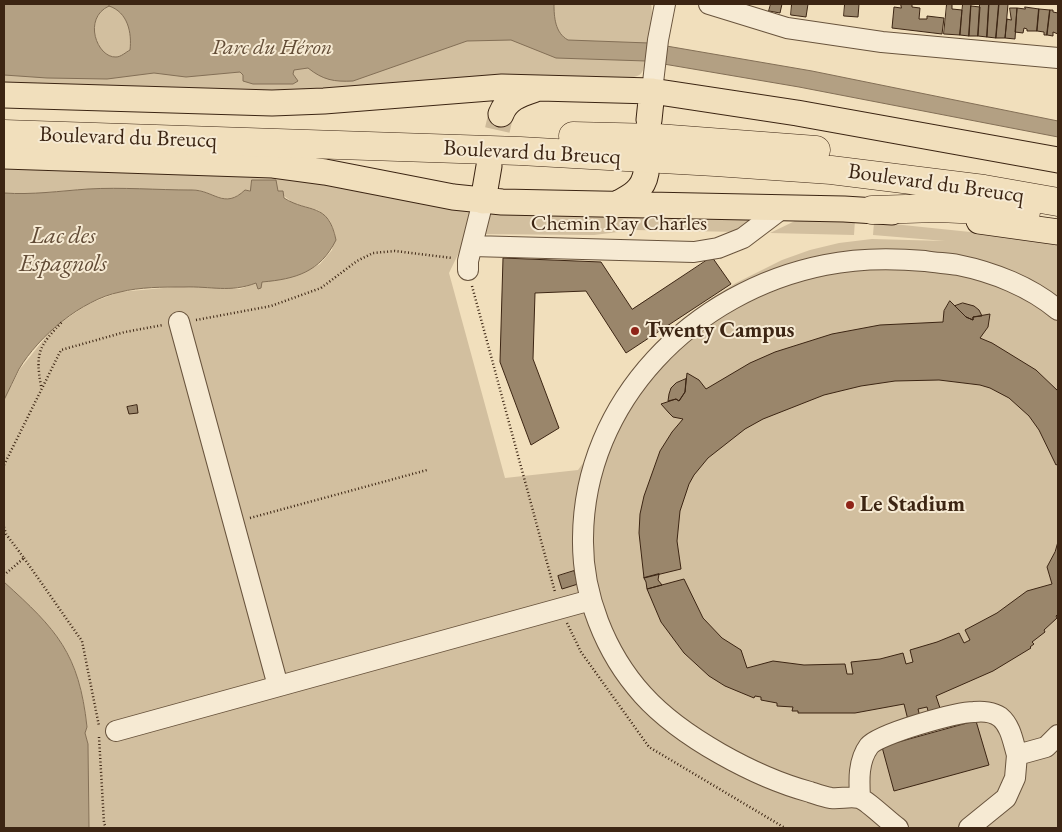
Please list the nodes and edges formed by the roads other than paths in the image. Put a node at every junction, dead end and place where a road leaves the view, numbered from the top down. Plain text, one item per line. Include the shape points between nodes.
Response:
1 (666, 4) edge
2 (709, 4) edge
3 (1058, 58) edge
4 (536, 89) junction
5 (652, 91) junction
6 (4, 95) edge
7 (501, 114) tunnel mouth
8 (4, 117) edge
9 (649, 120) dead end
10 (4, 134) edge
11 (4, 156) edge
12 (1058, 160) edge
13 (489, 166) tunnel mouth
14 (646, 173) dead end
15 (1058, 183) edge
16 (483, 201) junction
17 (1058, 202) edge
18 (615, 205) junction
19 (784, 208) junction
20 (872, 210) junction
21 (1058, 215) edge
22 (1058, 232) edge
23 (1058, 310) edge
24 (180, 322) road end
25 (591, 600) junction
26 (278, 686) junction
27 (116, 731) dead end
28 (1058, 735) edge
29 (1017, 755) junction
30 (860, 798) junction
31 (898, 828) edge
32 (969, 828) edge

1 - 5 street
2 - 3 street via 787,28 890,43
4 - 5 main road, Boulevard du Breucq
4 - 6 main road, Boulevard du Breucq via 502,86 289,103
4 - 7 main road via 513,98
5 - 9 main road
5 - 12 main road, Boulevard du Breucq via 797,113
8 - 15 highway, Boulevard du Breucq via 723,142 858,154
10 - 17 highway, Boulevard du Breucq via 520,151 715,162 831,170 984,189
11 - 16 main road, Boulevard du Breucq via 273,165
13 - 16 main road
14 - 18 main road via 640,189
16 - 18 main road, Boulevard du Breucq
16 - 19 street, Chemin Ray Charles via 469,259 694,252 718,248 743,238
18 - 19 main road, Boulevard du Breucq
19 - 20 main road, Boulevard du Breucq
20 - 21 highway via 977,209
20 - 22 main road, Boulevard du Breucq
23 - 25 street via 1019,285 984,272 958,265 898,259 862,260 792,273 758,286 719,307 675,340 647,368 624,399 606,432 590,475 583,519 582,553
24 - 26 street
25 - 26 street
25 - 30 street via 613,654 643,695 700,741 741,765 790,786 831,798
26 - 27 street
28 - 29 street via 1046,747
29 - 30 street via 1009,729 1000,717 987,712 954,714 882,737 870,744 859,772
29 - 32 street via 1015,778 1006,798
30 - 31 street

